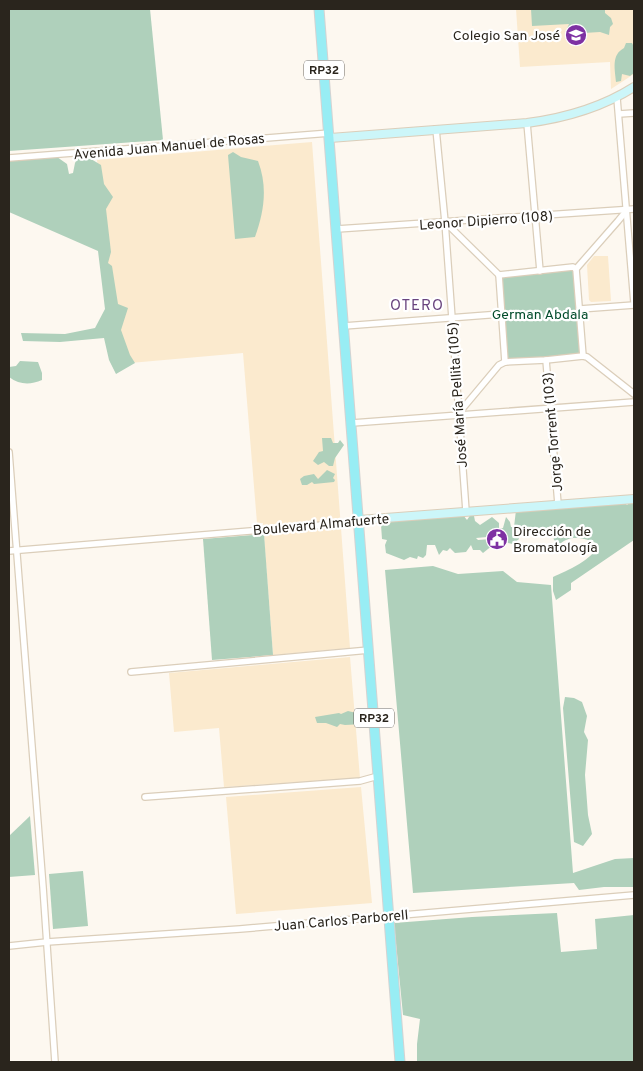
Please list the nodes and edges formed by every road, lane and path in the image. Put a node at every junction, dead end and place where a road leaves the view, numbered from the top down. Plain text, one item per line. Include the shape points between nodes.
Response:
1 (319, 9) edge
2 (634, 87) edge
3 (617, 98) junction
4 (634, 113) edge
5 (619, 114) junction
6 (527, 123) junction
7 (436, 129) junction
8 (330, 135) junction
9 (9, 158) edge
10 (634, 209) edge
11 (626, 210) junction
12 (535, 217) junction
13 (445, 222) junction
14 (337, 229) junction
15 (576, 269) junction
16 (540, 270) junction
17 (498, 275) junction
18 (634, 304) edge
19 (580, 309) junction
20 (501, 314) junction
21 (451, 318) junction
22 (344, 326) junction
23 (583, 356) junction
24 (546, 360) junction
25 (505, 362) junction
26 (634, 394) edge
27 (634, 402) edge
28 (550, 408) junction
29 (458, 415) junction
30 (352, 423) junction
31 (9, 452) edge
32 (634, 499) edge
33 (558, 504) junction
34 (466, 512) junction
35 (359, 520) junction
36 (9, 550) edge
37 (16, 550) junction
38 (369, 650) junction
39 (131, 672) dead end
40 (378, 776) junction
41 (145, 797) dead end
42 (634, 895) edge
43 (389, 915) junction
44 (47, 942) junction
45 (9, 946) edge
46 (56, 1062) edge
47 (400, 1062) edge

1 - 8 main road, RP32
2 - 3 main road, Avenida Juan Manuel de Rosas
3 - 5 street
3 - 6 main road, Avenida Juan Manuel de Rosas via 570,115
4 - 5 street
5 - 11 street
6 - 7 main road, Avenida Juan Manuel de Rosas
6 - 12 street
7 - 8 main road, Avenida Juan Manuel de Rosas
7 - 13 street, José María Pellita (105)
8 - 9 street, Avenida Juan Manuel de Rosas
8 - 14 main road, RP32
10 - 11 street, Leonor Dipierro (108)
11 - 12 street, Leonor Dipierro (108)
11 - 15 street
11 - 18 street
12 - 13 street, Leonor Dipierro (108)
12 - 16 street
13 - 14 street, Leonor Dipierro (108)
13 - 17 street
13 - 21 street, José María Pellita (105)
14 - 22 main road, RP32
15 - 16 street
15 - 19 street
16 - 17 street
17 - 20 street
18 - 19 street
19 - 23 street
20 - 21 street
20 - 25 street
21 - 22 street
21 - 29 street, José María Pellita (105)
22 - 30 main road, RP32
23 - 24 street
23 - 26 street
24 - 25 street
24 - 28 street, Jorge Torrent (103)
25 - 29 street
27 - 28 street
28 - 29 street
28 - 33 street, Jorge Torrent (103)
29 - 30 street
29 - 34 street, José María Pellita (105)
30 - 35 main road, RP32
31 - 37 street
32 - 33 main road, Boulevard Almafuerte
33 - 34 main road, Boulevard Almafuerte
34 - 35 main road, Boulevard Almafuerte
35 - 37 street, Boulevard Almafuerte
35 - 38 main road, RP32
36 - 37 street, Boulevard Almafuerte
37 - 44 street
38 - 39 street
38 - 40 main road, RP32
40 - 41 street via 360,782
40 - 43 main road, RP32
42 - 43 street, Juan Carlos Parborell
43 - 44 street, Juan Carlos Parborell
43 - 47 main road, RP32
44 - 45 street, Juan Carlos Parborell
44 - 46 street

